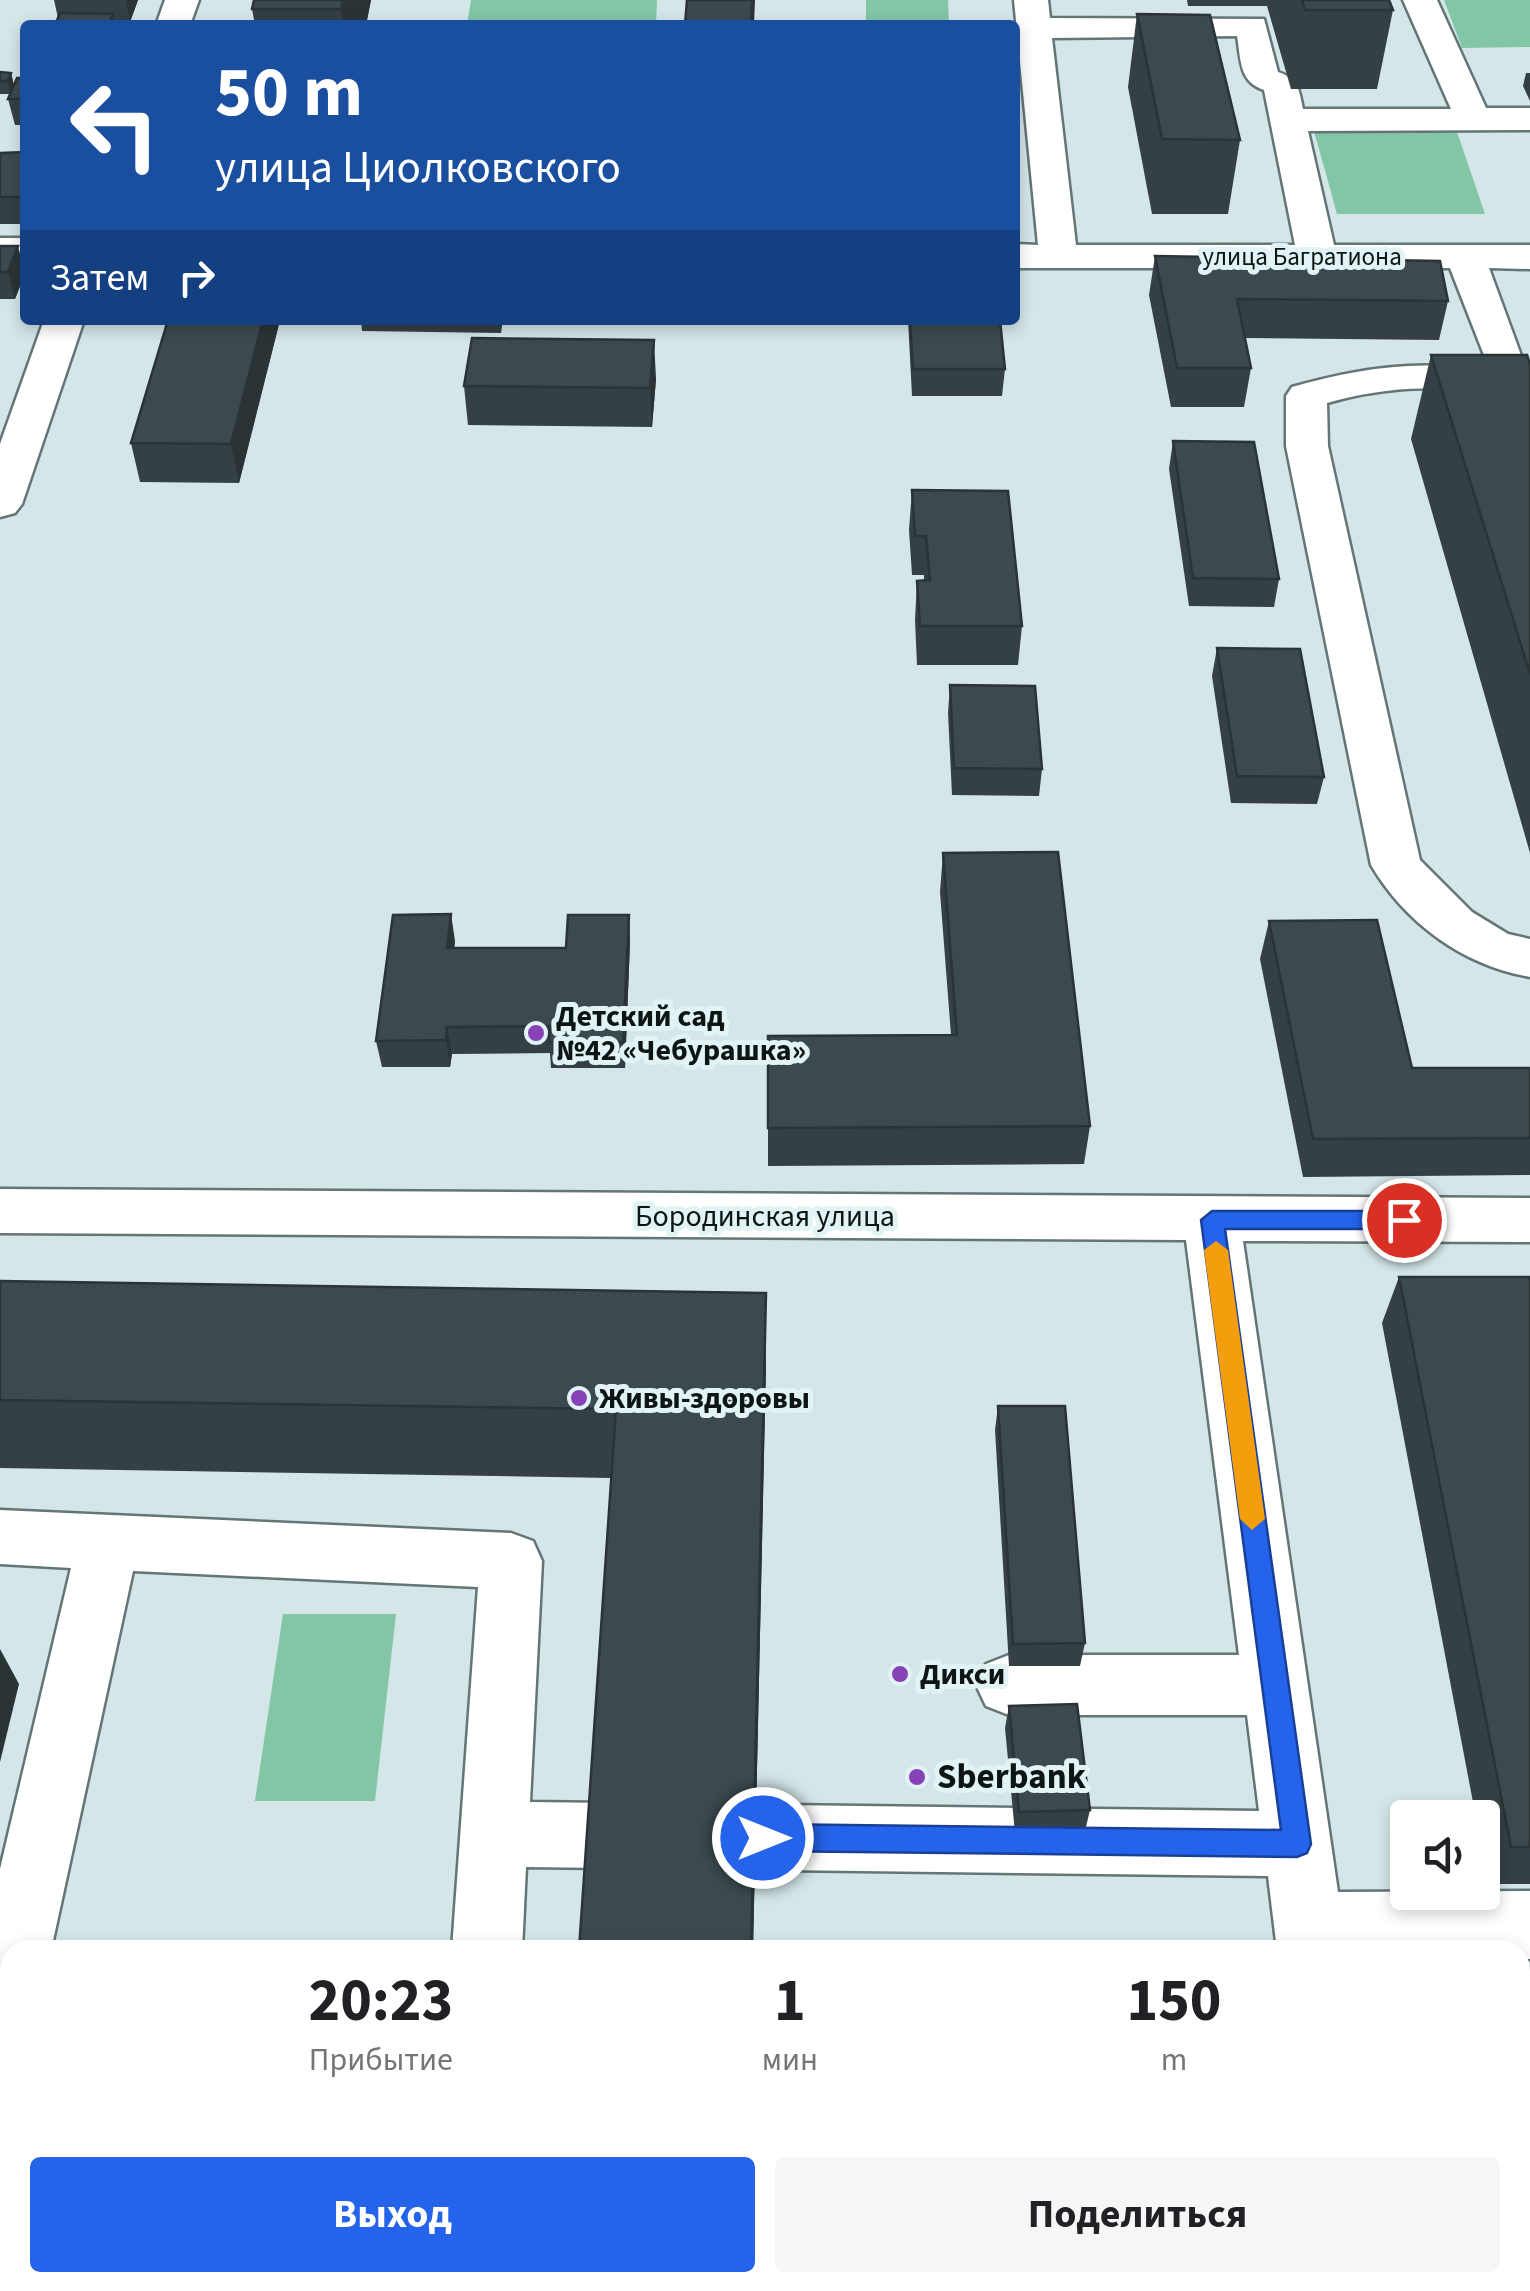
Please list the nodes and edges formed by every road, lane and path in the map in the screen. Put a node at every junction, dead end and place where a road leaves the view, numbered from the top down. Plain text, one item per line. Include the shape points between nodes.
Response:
1 (1420, 0) edge
2 (1033, 14) edge
3 (1473, 119) junction
4 (1530, 119) edge
5 (1288, 120) junction
6 (1020, 256) edge
7 (1058, 257) junction
8 (1317, 257) junction
9 (1464, 257) junction
10 (1530, 258) edge
11 (62, 325) edge
12 (1530, 388) edge
13 (1530, 400) edge
14 (0, 504) edge
15 (1530, 958) edge
16 (0, 1211) edge
17 (1212, 1220) junction
18 (1530, 1220) edge
19 (0, 1537) edge
20 (108, 1542) junction
21 (1275, 1684) junction
22 (1009, 1685) dead end
23 (496, 1834) junction
24 (1297, 1844) junction
25 (1530, 1925) edge
26 (1310, 1938) edge
27 (18, 1940) edge
28 (487, 1940) edge

1 - 3 street
2 - 5 street via 1252,26 1262,78 1280,84
2 - 7 street
3 - 4 street
3 - 5 street
5 - 8 street
6 - 7 street, улица Багратиона
7 - 8 street, улица Багратиона
8 - 9 street, улица Багратиона
9 - 10 street, улица Багратиона
9 - 12 street via 1504,363
11 - 14 street
13 - 15 street via 1477,382 1419,380 1346,384 1306,396 1307,446 1396,865 1440,918 1510,957
16 - 17 street, Бородинская улица
17 - 18 street, Бородинская улица
17 - 21 street
19 - 20 street
20 - 23 street via 511,1561
20 - 27 street
21 - 22 street
21 - 24 street
23 - 24 street
23 - 28 street
24 - 26 street
25 - 26 street

